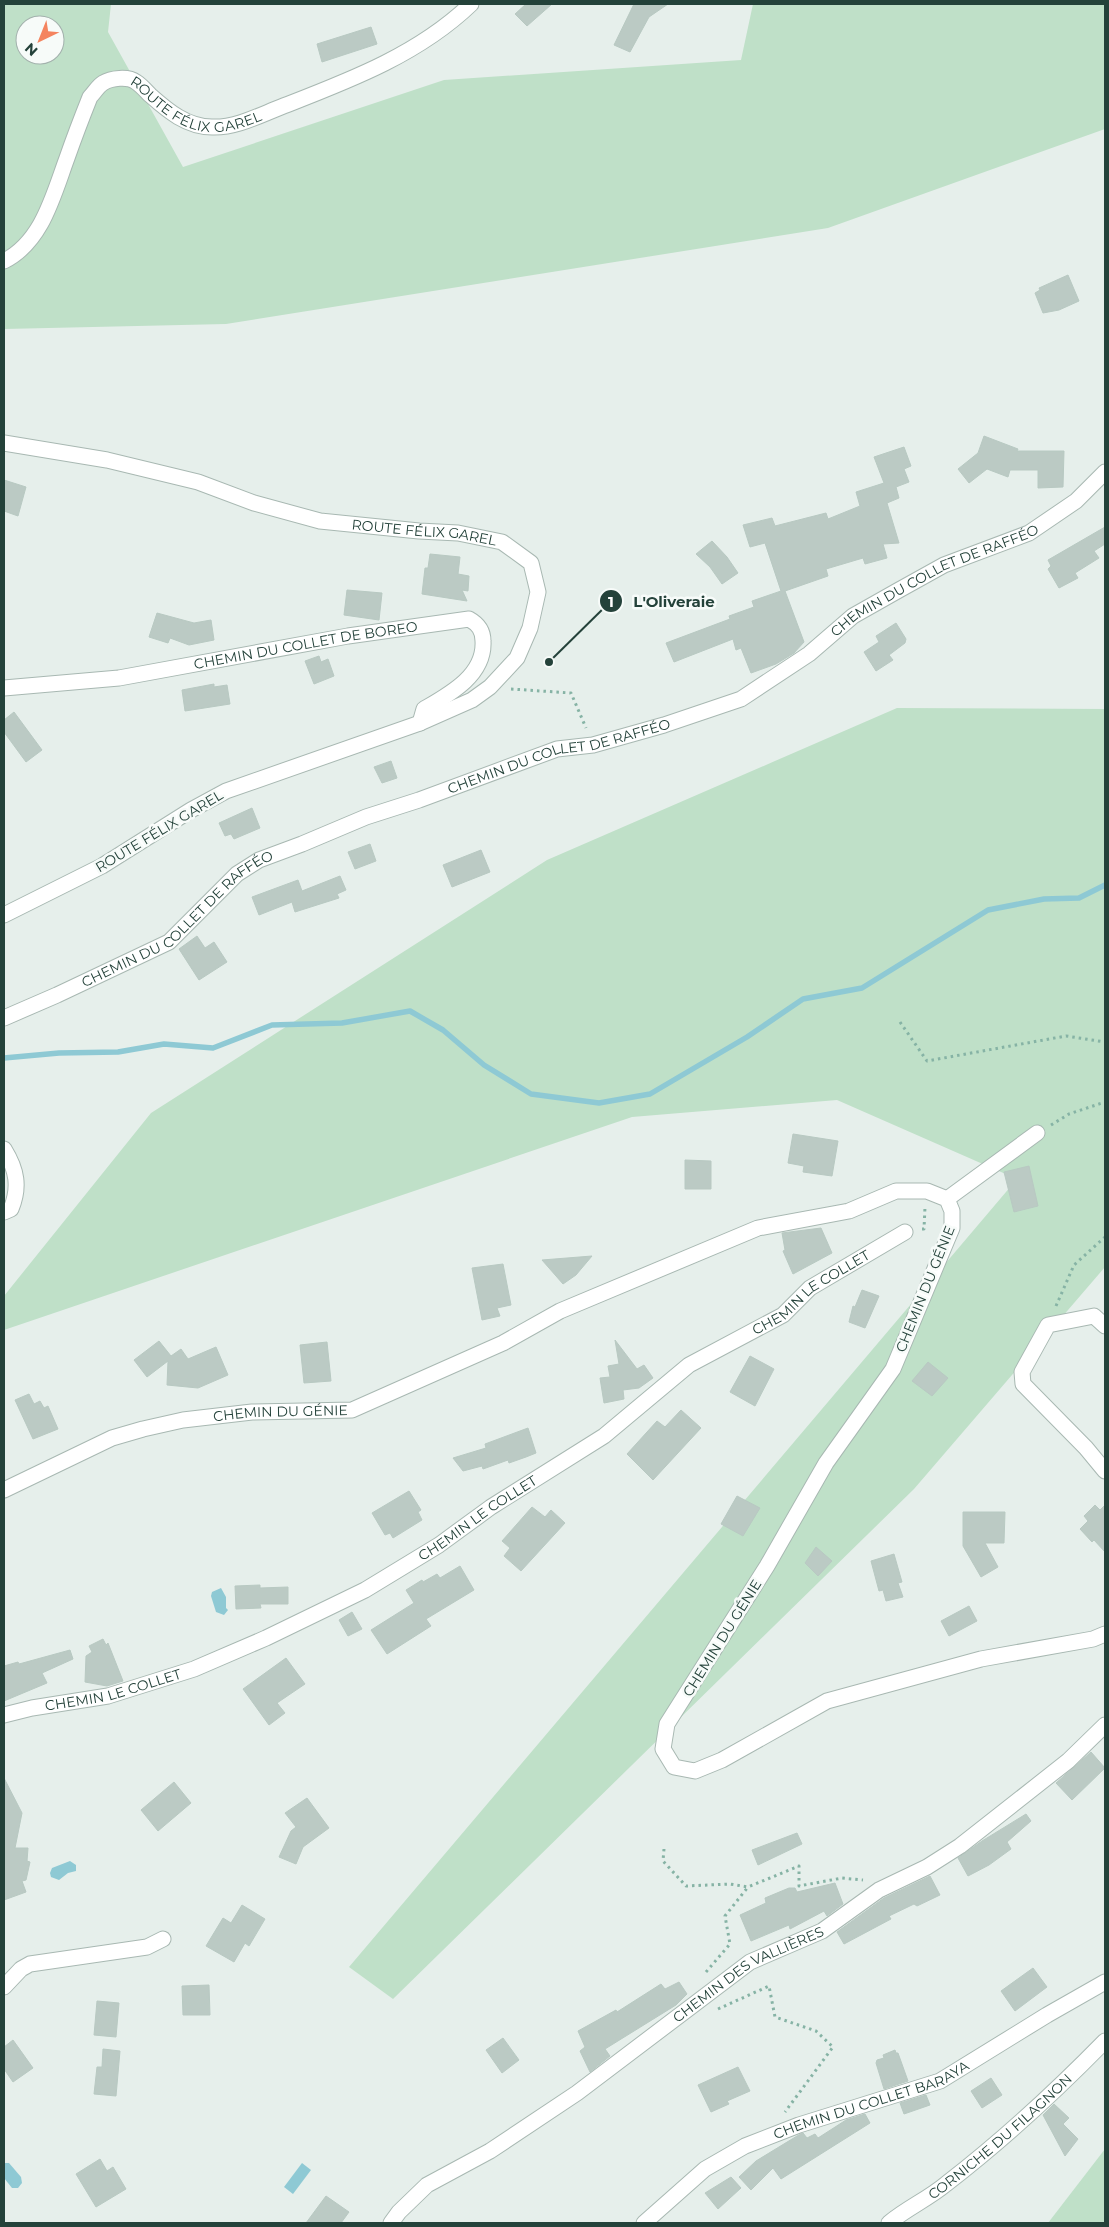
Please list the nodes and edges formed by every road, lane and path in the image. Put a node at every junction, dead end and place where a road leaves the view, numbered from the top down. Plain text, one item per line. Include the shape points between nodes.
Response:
1 (471, 4) edge
2 (4, 261) edge
3 (4, 443) edge
4 (1105, 472) edge
5 (490, 687) junction
6 (4, 688) edge
7 (420, 723) junction
8 (593, 745) junction
9 (4, 915) edge
10 (4, 1018) edge
11 (900, 1022) dead end
12 (1105, 1042) edge
13 (1105, 1102) edge
14 (1069, 1114) dead end
15 (1037, 1133) dead end
16 (4, 1149) edge
17 (947, 1199) junction
18 (4, 1212) edge
19 (905, 1232) joint
20 (1105, 1237) edge
21 (1048, 1325) junction
22 (1105, 1326) edge
23 (1105, 1471) edge
24 (4, 1490) edge
25 (1105, 1634) edge
26 (4, 1715) edge
27 (1105, 1725) edge
28 (664, 1849) dead end
29 (748, 1886) junction
30 (879, 1890) junction
31 (163, 1939) dead end
32 (1105, 1982) edge
33 (4, 1987) edge
34 (699, 2001) junction
35 (1105, 2040) edge
36 (782, 2116) dead end
37 (391, 2223) edge
38 (644, 2223) edge
39 (889, 2223) edge

1 - 2 street, ROUTE FÉLIX GAREL via 401,55 311,95 233,124 206,127 182,120 135,81 117,78 103,83 90,97 43,220 29,242
3 - 5 street, ROUTE FÉLIX GAREL via 107,460 198,482 254,503 320,521 458,533 502,542 531,563 538,592 530,628 517,658
4 - 8 street, CHEMIN DU COLLET DE RAFFÉO via 1076,501 1029,533 944,565 891,594 853,616 809,654 741,699
5 - 7 street, ROUTE FÉLIX GAREL via 472,700
5 - 8 path via 571,693
6 - 7 street, CHEMIN DU COLLET DE BOREO via 119,678 348,636 469,619 478,624 483,635 484,649 480,662 469,677 424,709
7 - 9 street, ROUTE FÉLIX GAREL via 226,791 102,866
8 - 10 street, CHEMIN DU COLLET DE RAFFÉO via 557,749 366,817 259,860 237,874 169,942
11 - 12 path via 927,1061 1066,1036
13 - 14 path
15 - 17 street
16 - 18 street via 12,1163 17,1193 11,1209
17 - 19 path via 924,1207 924,1228
17 - 24 street, CHEMIN DU GÉNIE via 927,1191 896,1191 849,1211 758,1228 560,1311 503,1343 352,1410 252,1412 183,1420 143,1429 112,1438
17 - 25 street, CHEMIN DU GÉNIE via 952,1211 952,1228 893,1369 826,1464 767,1566 667,1724 662,1749 674,1767 695,1771 722,1760 827,1701 981,1659 1093,1639
19 - 26 street, CHEMIN LE COLLET via 810,1288 783,1314 689,1365 604,1436 491,1507 440,1546 365,1590 194,1669 108,1696
20 - 21 path via 1074,1265
21 - 22 street via 1094,1316
21 - 23 street via 1022,1372 1024,1384
27 - 30 street, CHEMIN DES VALLIÈRES via 1068,1761 960,1846
28 - 29 path via 663,1860 686,1886
29 - 30 path via 799,1866 799,1886 842,1878 872,1880
29 - 34 path via 725,1916 730,1944 701,1978
30 - 34 street, CHEMIN DES VALLIÈRES via 822,1931 750,1962
31 - 33 street via 147,1947 30,1964
32 - 38 street, CHEMIN DU COLLET BARAYA via 940,2081 745,2146 705,2169
34 - 36 path via 715,2011 769,1986 776,2017 816,2031 833,2047
34 - 37 street, CHEMIN DES VALLIÈRES via 578,2093 490,2151 427,2186
35 - 39 street, CORNICHE DU FILAGNON via 1054,2093 999,2142 937,2192

